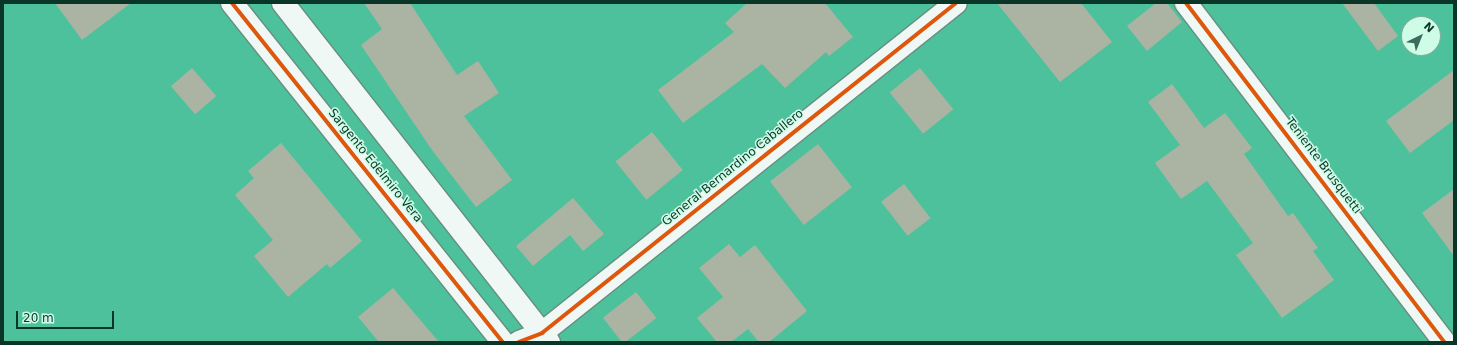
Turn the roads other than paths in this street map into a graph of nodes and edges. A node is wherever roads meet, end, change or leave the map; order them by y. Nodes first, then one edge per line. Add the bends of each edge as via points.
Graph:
1 (232, 3) edge
2 (283, 3) edge
3 (956, 3) edge
4 (1186, 3) edge
5 (545, 337) edge
6 (503, 342) edge
7 (519, 342) edge
8 (1444, 342) edge

1 - 6 street, Sargento Edelmiro Vera
2 - 5 street
3 - 5 street, General Bernardino Caballero
4 - 8 street, Teniente Brusquetti
5 - 7 street, General Bernardino Caballero

